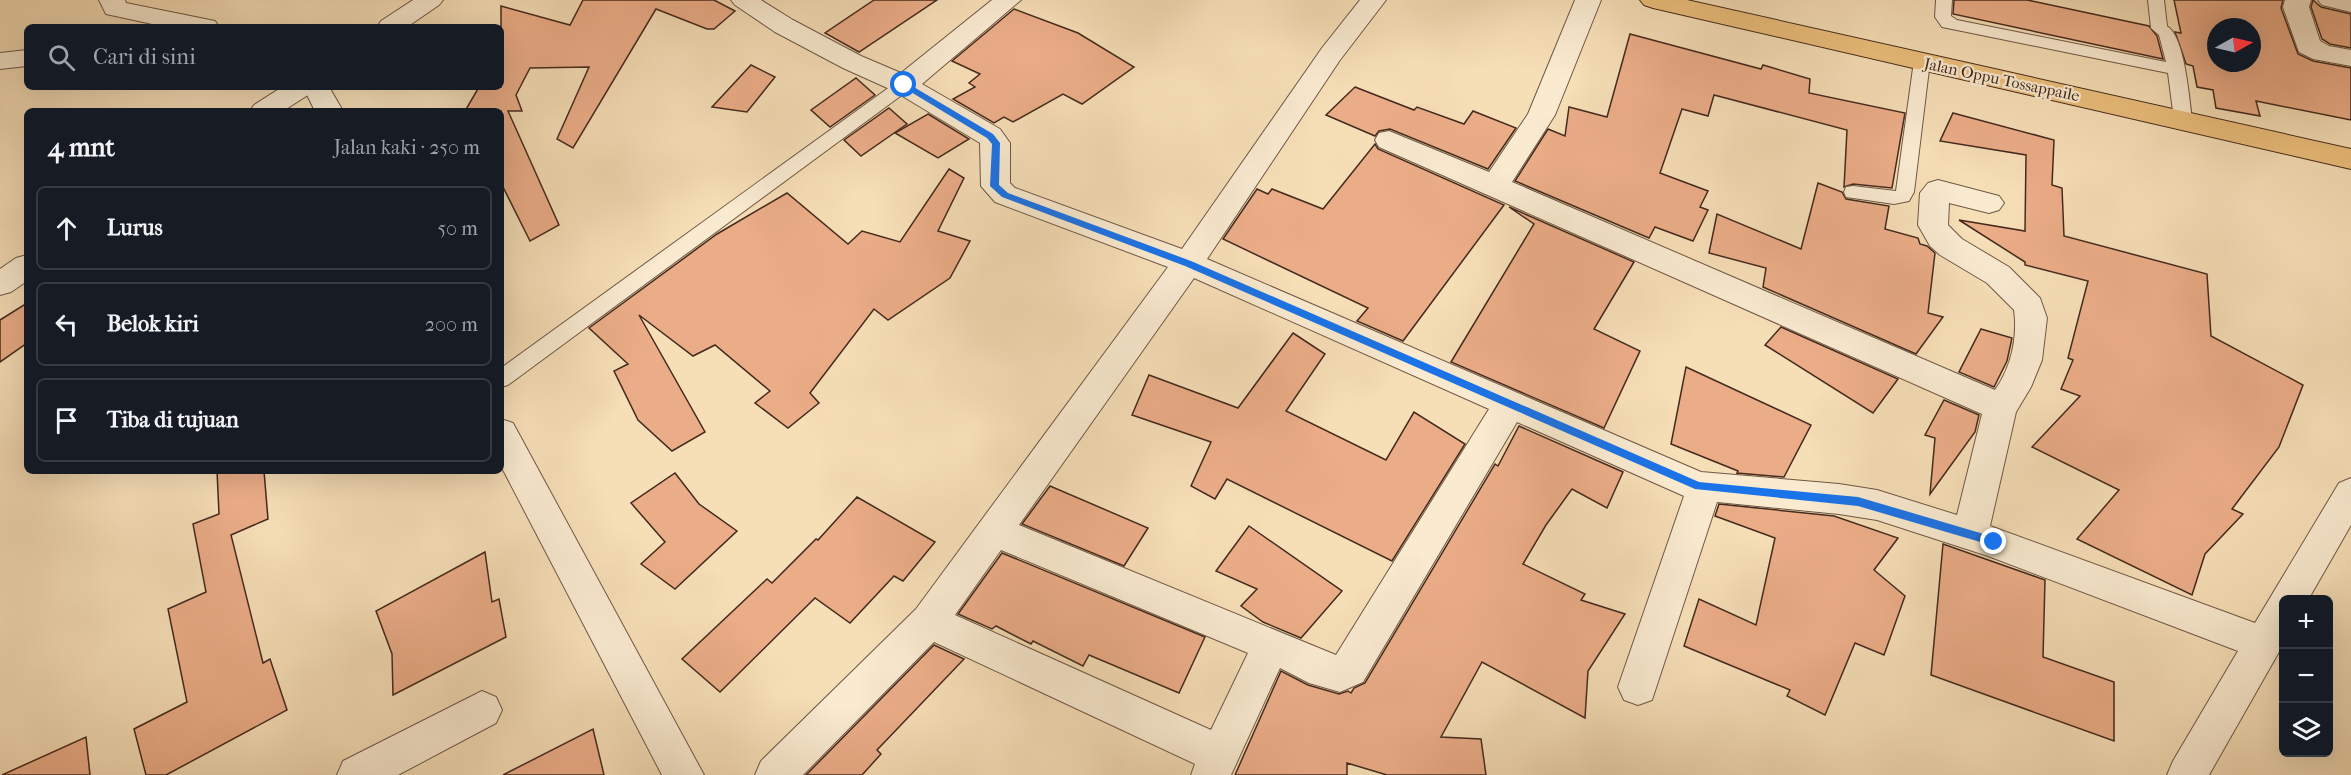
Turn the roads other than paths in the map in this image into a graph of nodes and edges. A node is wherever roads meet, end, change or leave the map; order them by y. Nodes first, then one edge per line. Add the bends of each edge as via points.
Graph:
1 (430, 0) edge
2 (744, 0) edge
3 (1008, 0) edge
4 (1373, 0) edge
5 (1588, 0) edge
6 (1653, 0) edge
7 (1944, 0) edge
8 (2156, 0) edge
9 (2298, 0) edge
10 (2331, 0) edge
11 (114, 4) edge
12 (2351, 4) edge
13 (100, 24) edge
14 (194, 24) edge
15 (394, 24) edge
16 (24, 58) edge
17 (2351, 58) edge
18 (0, 61) edge
19 (1922, 61) junction
20 (2176, 69) junction
21 (904, 85) junction
22 (296, 90) edge
23 (318, 90) edge
24 (269, 108) edge
25 (327, 108) edge
26 (2183, 118) junction
27 (1389, 140) dead end
28 (2351, 159) edge
29 (1495, 186) junction
30 (1853, 192) dead end
31 (1989, 202) dead end
32 (1188, 263) junction
33 (24, 268) edge
34 (0, 284) edge
35 (504, 377) edge
36 (1510, 404) junction
37 (2001, 407) junction
38 (504, 439) edge
39 (1704, 488) junction
40 (2348, 503) edge
41 (995, 531) junction
42 (1970, 535) junction
43 (2291, 595) edge
44 (2279, 614) edge
45 (929, 621) junction
46 (2263, 642) junction
47 (1271, 645) junction
48 (1638, 687) dead end
49 (482, 710) dead end
50 (1214, 764) edge
51 (357, 775) edge
52 (684, 775) edge
53 (775, 775) edge
54 (2187, 775) edge

1 - 15 street
2 - 21 street via 784,26
3 - 21 street
4 - 32 street
5 - 29 street via 1541,115
6 - 19 main road, Jalan Oppu Tossappaile
7 - 20 lane via 1943,17 1948,23
8 - 20 lane via 2159,28 2167,33
9 - 17 street via 2296,7 2308,46
10 - 12 street
11 - 13 street
11 - 14 street
16 - 18 street
19 - 26 main road, Jalan Oppu Tossappaile
19 - 30 lane via 1905,192 1894,198
20 - 26 lane
21 - 32 street via 990,136 996,143 995,186 1005,195
21 - 35 lane
22 - 24 street
23 - 25 street
26 - 28 main road, Jalan Oppu Tossappaile
27 - 29 street
29 - 37 street
31 - 37 street via 1938,190 1933,225 1951,247 1998,275 2029,306 2030,351
32 - 36 street
32 - 41 street
33 - 34 street
36 - 39 street
36 - 47 street via 1349,669 1340,674 1330,673
37 - 42 street
38 - 52 street
39 - 42 street via 1858,501
39 - 48 street
40 - 43 street
41 - 45 street
41 - 47 street
42 - 46 street
44 - 46 street
45 - 50 street
45 - 53 street
46 - 54 street
47 - 50 street
49 - 51 street

